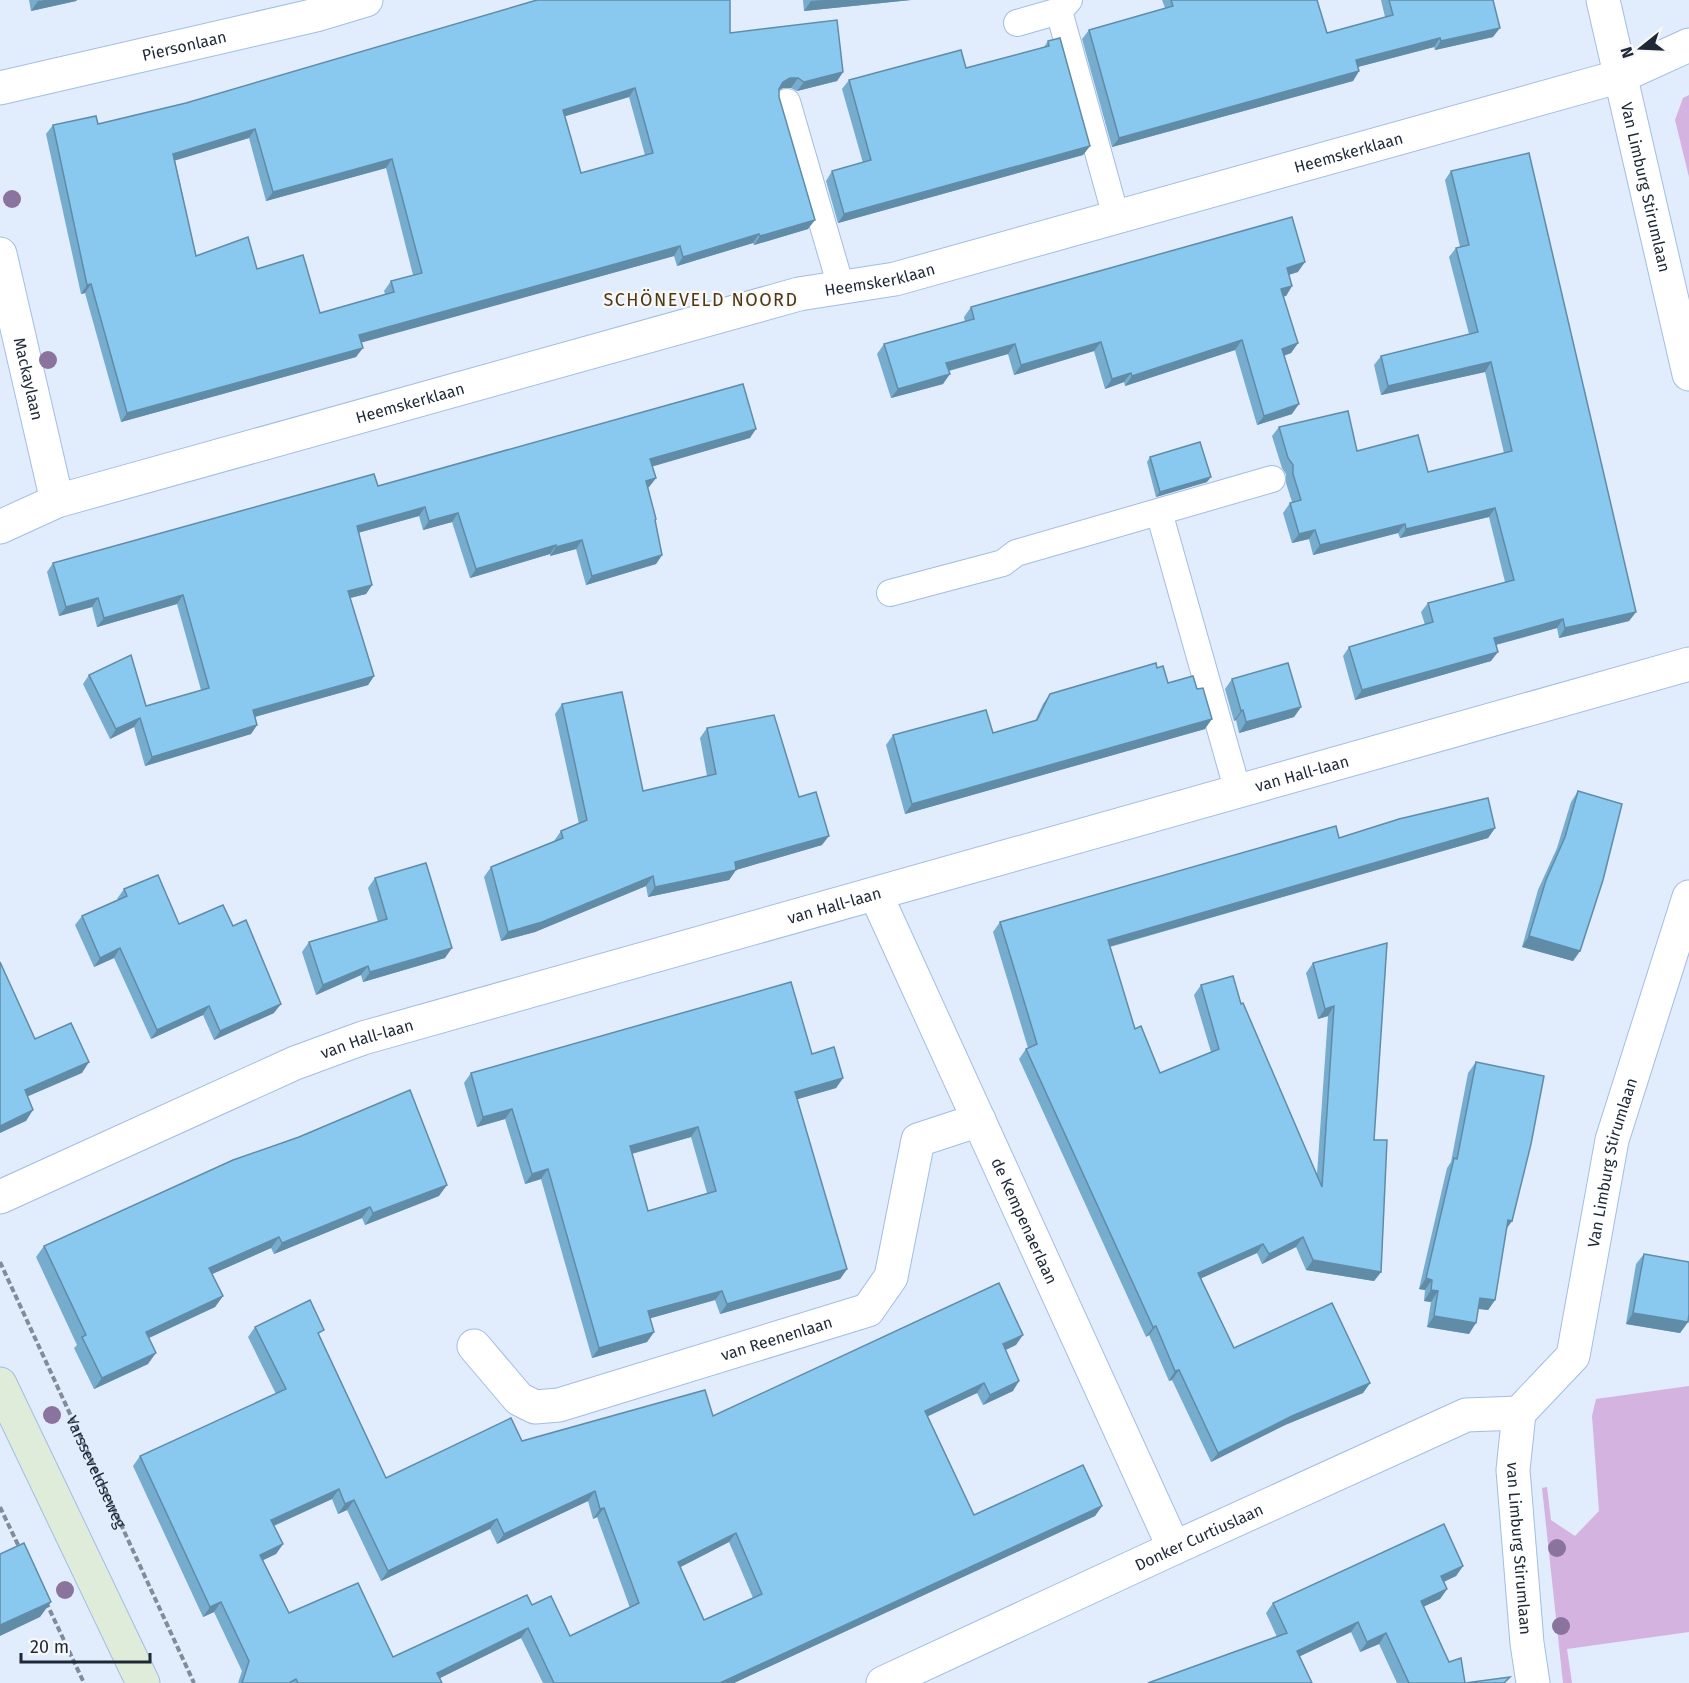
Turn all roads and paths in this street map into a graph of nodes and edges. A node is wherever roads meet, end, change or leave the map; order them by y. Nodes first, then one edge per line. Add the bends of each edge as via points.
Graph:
1 (366, 0) edge
2 (1603, 0) edge
3 (1064, 5) edge
4 (1017, 23) dead end
5 (1689, 45) edge
6 (1621, 76) junction
7 (0, 88) edge
8 (788, 102) dead end
9 (1116, 217) junction
10 (0, 254) edge
11 (841, 287) junction
12 (1689, 374) edge
13 (1272, 479) dead end
14 (57, 501) junction
15 (1159, 512) junction
16 (0, 527) edge
17 (890, 593) dead end
18 (1689, 664) edge
19 (1238, 792) junction
20 (876, 895) junction
21 (1689, 897) edge
22 (979, 1120) junction
23 (0, 1197) edge
24 (0, 1262) edge
25 (474, 1346) dead end
26 (0, 1384) edge
27 (1519, 1413) junction
28 (0, 1507) edge
29 (1174, 1548) junction
30 (25, 1558) edge
31 (45, 1600) edge
32 (84, 1683) edge
33 (143, 1683) edge
34 (194, 1683) edge
35 (884, 1683) edge
36 (1533, 1683) edge

1 - 7 street, Piersonlaan
2 - 6 street, Van Limburg Stirumlaan
3 - 4 lane
3 - 9 lane
5 - 6 street, Heemskerklaan
6 - 9 street, Heemskerklaan
6 - 12 street, Van Limburg Stirumlaan
8 - 11 lane
9 - 11 street, Heemskerklaan via 895,279
10 - 14 street, Mackaylaan
11 - 14 street, Heemskerklaan via 799,294
13 - 15 lane
14 - 16 street, Heemskerklaan
15 - 17 lane via 1016,553 1003,563
15 - 19 lane
18 - 19 street, van Hall-laan
19 - 20 street, van Hall-laan
20 - 22 street, de Kempenaerlaan
20 - 23 street, van Hall-laan via 363,1038 295,1063
21 - 27 street, Van Limburg Stirumlaan via 1612,1140 1573,1356
22 - 25 street, van Reenenlaan via 918,1140 891,1277 868,1310 559,1406 536,1407 519,1399
22 - 29 street, de Kempenaerlaan
24 - 34 path, Varsseveldseweg
26 - 33 main road
27 - 29 street, Donker Curtiuslaan via 1466,1415
27 - 36 street, van Limburg Stirumlaan via 1513,1470
28 - 30 path
29 - 35 street, Donker Curtiuslaan
31 - 32 path

